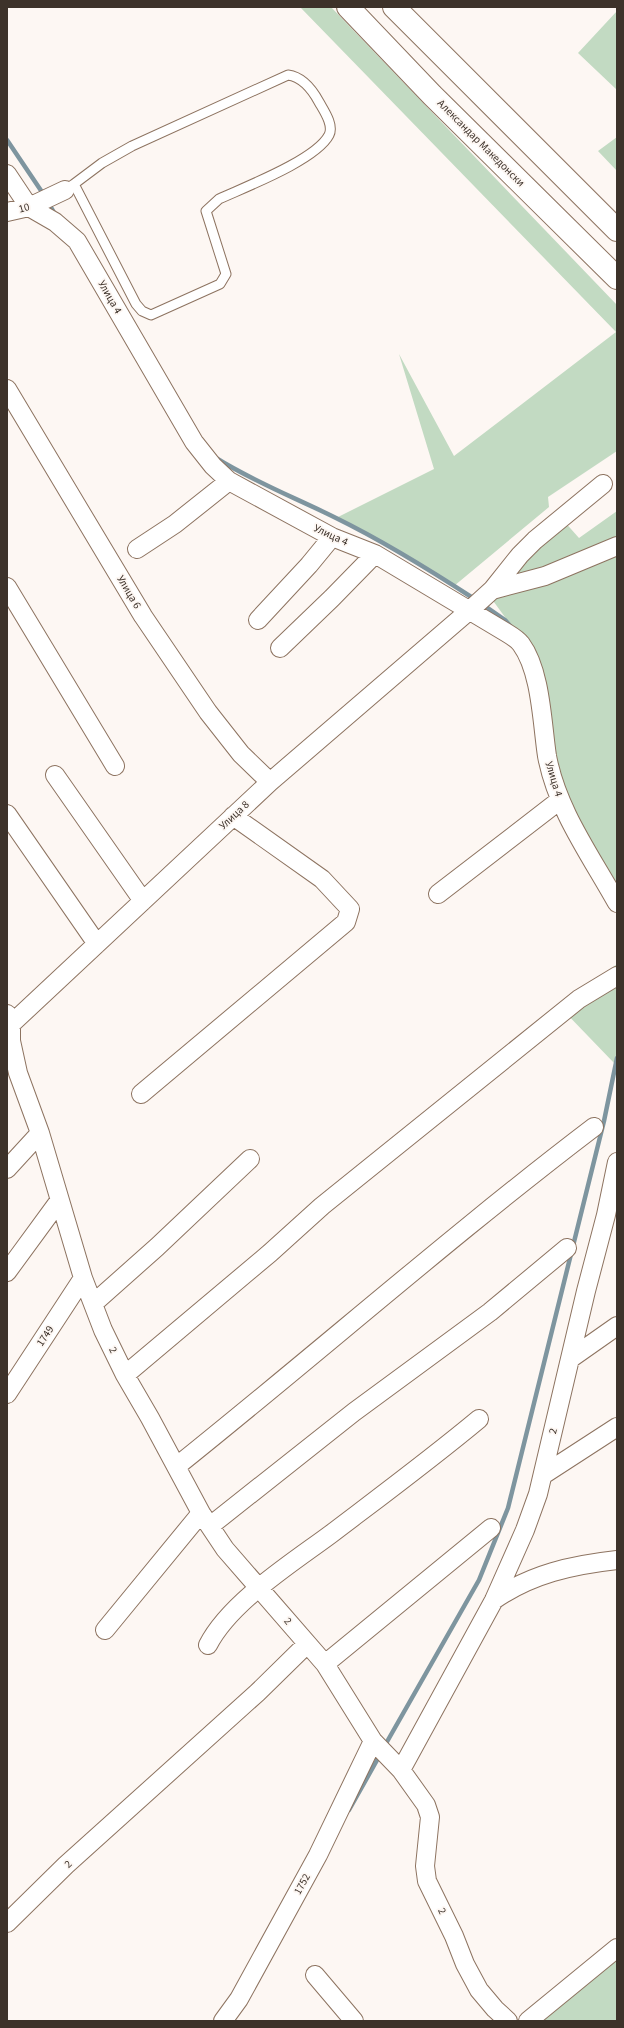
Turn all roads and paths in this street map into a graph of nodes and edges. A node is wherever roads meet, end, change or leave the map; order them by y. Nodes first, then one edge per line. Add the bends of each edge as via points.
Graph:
1 (348, 7) edge
2 (394, 7) edge
3 (7, 174) edge
4 (69, 187) junction
5 (35, 204) junction
6 (7, 212) edge
7 (617, 230) edge
8 (617, 278) edge
9 (10, 400) edge
10 (228, 481) junction
11 (603, 484) dead end
12 (332, 537) junction
13 (617, 546) edge
14 (137, 549) dead end
15 (375, 554) junction
16 (7, 587) edge
17 (492, 590) junction
18 (470, 610) junction
19 (258, 620) dead end
20 (280, 648) dead end
21 (115, 766) dead end
22 (55, 775) dead end
23 (270, 782) junction
24 (560, 800) junction
25 (7, 814) edge
26 (233, 816) junction
27 (438, 894) dead end
28 (142, 901) junction
29 (617, 903) edge
30 (97, 944) junction
31 (617, 976) edge
32 (8, 1022) edge
33 (141, 1094) dead end
34 (594, 1127) dead end
35 (40, 1133) junction
36 (250, 1159) dead end
37 (617, 1162) edge
38 (7, 1169) edge
39 (59, 1201) junction
40 (612, 1212) edge
41 (567, 1248) dead end
42 (7, 1272) edge
43 (83, 1278) junction
44 (94, 1303) junction
45 (617, 1326) edge
46 (570, 1359) junction
47 (125, 1375) junction
48 (7, 1394) edge
49 (479, 1419) dead end
50 (617, 1426) edge
51 (177, 1466) junction
52 (543, 1475) junction
53 (205, 1520) junction
54 (491, 1528) dead end
55 (617, 1560) edge
56 (260, 1588) junction
57 (494, 1600) junction
58 (105, 1630) dead end
59 (307, 1644) junction
60 (208, 1645) dead end
61 (325, 1664) junction
62 (373, 1741) junction
63 (401, 1770) junction
64 (7, 1923) edge
65 (617, 1948) edge
66 (316, 1975) dead end
67 (223, 2021) edge
68 (354, 2021) edge
69 (508, 2021) edge
70 (528, 2021) edge

1 - 8 street, Александар Македонски via 432,95
2 - 7 street
3 - 5 street, Улица 4
4 - 4 lane via 136,304 142,311 151,315 224,280 226,274 206,211 219,199 302,160 324,142 329,135 330,123 311,88 302,79 288,75 132,146 102,163
4 - 5 street, 10
5 - 6 street, 10
5 - 10 street, Улица 4 via 77,241 194,442
9 - 23 street, Улица 6 via 143,616 208,712 241,754
10 - 12 street, Улица 4
10 - 14 street via 175,524
11 - 17 street, Улица 8 via 535,540
12 - 15 street, Улица 4
12 - 19 street
13 - 17 street via 545,576
15 - 18 street, Улица 4
15 - 20 street
16 - 21 street
17 - 18 street, Улица 8
18 - 23 street, Улица 8
18 - 24 street, Улица 4 via 521,643 530,661 548,757
22 - 28 street
23 - 26 street, Улица 8
24 - 27 street
24 - 29 street, Улица 4
25 - 30 street
26 - 28 street, Улица 8
26 - 33 street via 322,879 350,909 348,916 346,922
28 - 30 street, Улица 8
30 - 32 street, Улица 8
31 - 47 street via 579,999 338,1193
32 - 35 street, 2 via 18,1073
34 - 51 street via 522,1182
35 - 38 street
35 - 39 street, 2
36 - 44 street
37 - 40 street, 2
39 - 42 street
39 - 43 street, 2
40 - 46 street, 2
41 - 53 street via 490,1312
43 - 44 street, 2
43 - 48 street, 1749
44 - 47 street, 2 via 103,1330
45 - 46 street
46 - 52 street, 2
47 - 51 street, 2
49 - 56 street
50 - 52 street
51 - 53 street, 2
52 - 57 street, 2 via 525,1530
53 - 56 street, 2 via 225,1549
53 - 58 street
54 - 61 street
55 - 57 street via 577,1566 532,1578
56 - 59 street, 2
56 - 60 street via 224,1622
57 - 63 street, 2
59 - 61 street, 2
59 - 64 street, 2 via 257,1693 66,1865
61 - 62 street, 2
62 - 63 street, 2
62 - 67 street, 1752 via 318,1855 239,1999
63 - 69 street, 2 via 426,1804 430,1818 427,1881 479,1990
65 - 70 street
66 - 68 street

